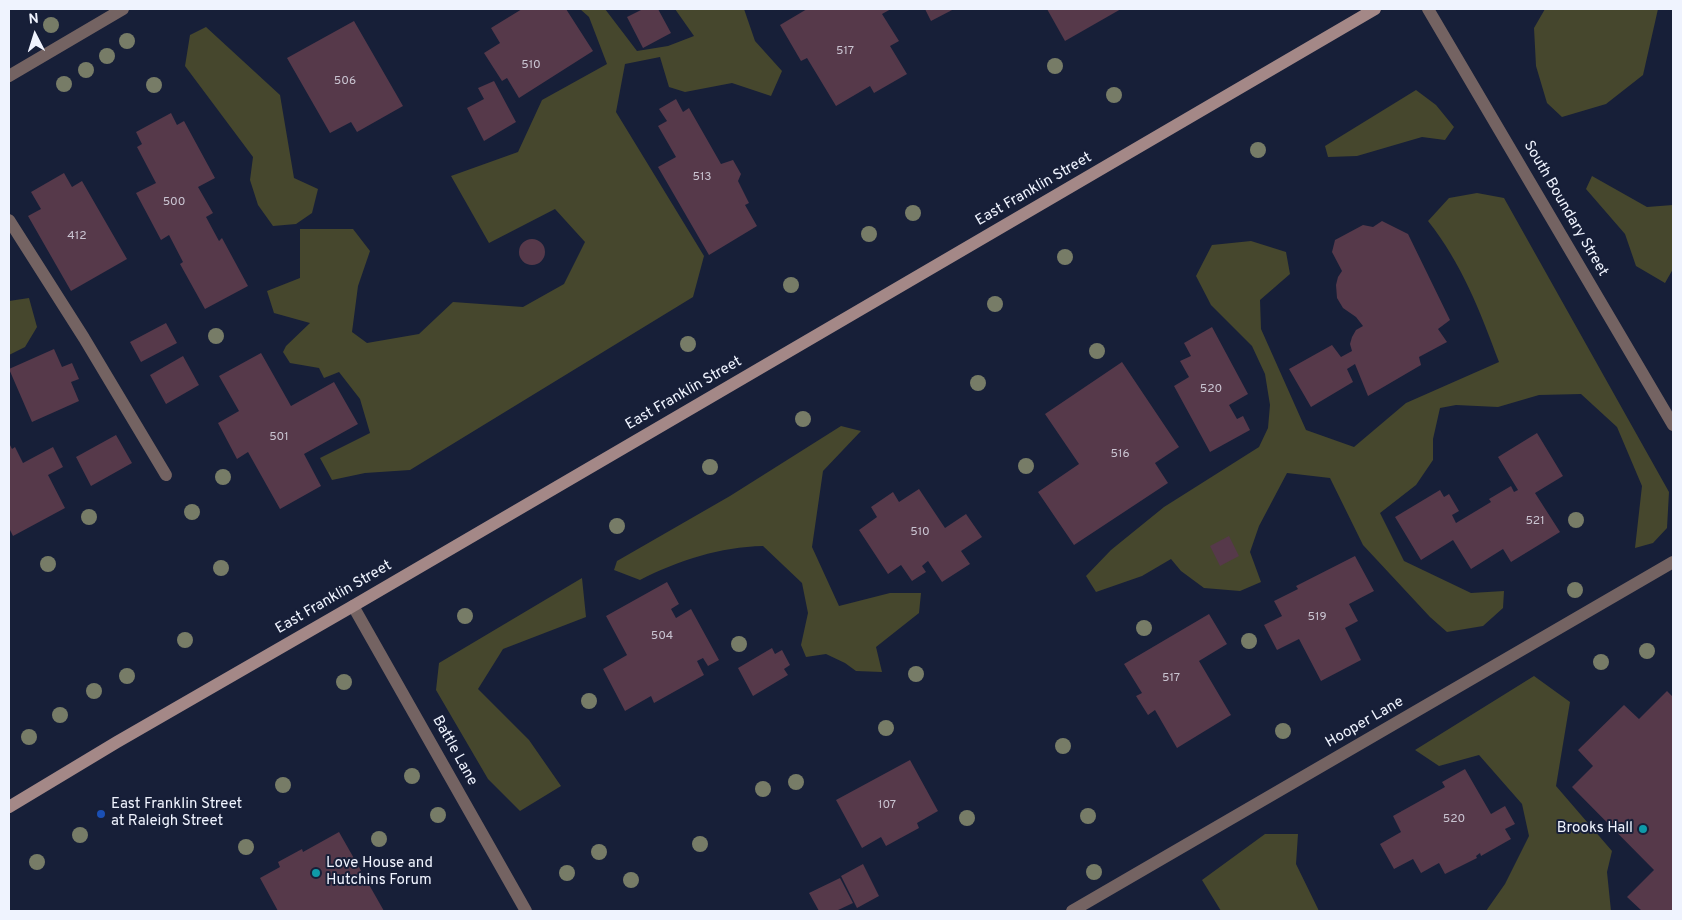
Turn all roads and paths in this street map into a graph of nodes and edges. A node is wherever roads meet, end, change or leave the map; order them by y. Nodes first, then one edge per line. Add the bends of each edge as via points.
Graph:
1 (123, 9) edge
2 (1375, 9) edge
3 (1428, 9) edge
4 (9, 76) edge
5 (9, 220) edge
6 (1673, 425) edge
7 (166, 475) dead end
8 (1673, 562) edge
9 (353, 606) junction
10 (9, 807) edge
11 (526, 911) edge
12 (1072, 911) edge

1 - 4 street
2 - 9 main road, East Franklin Street
3 - 6 street, South Boundary Street
5 - 7 street
8 - 12 street, Hooper Lane
9 - 10 main road, East Franklin Street
9 - 11 street, Battle Lane

